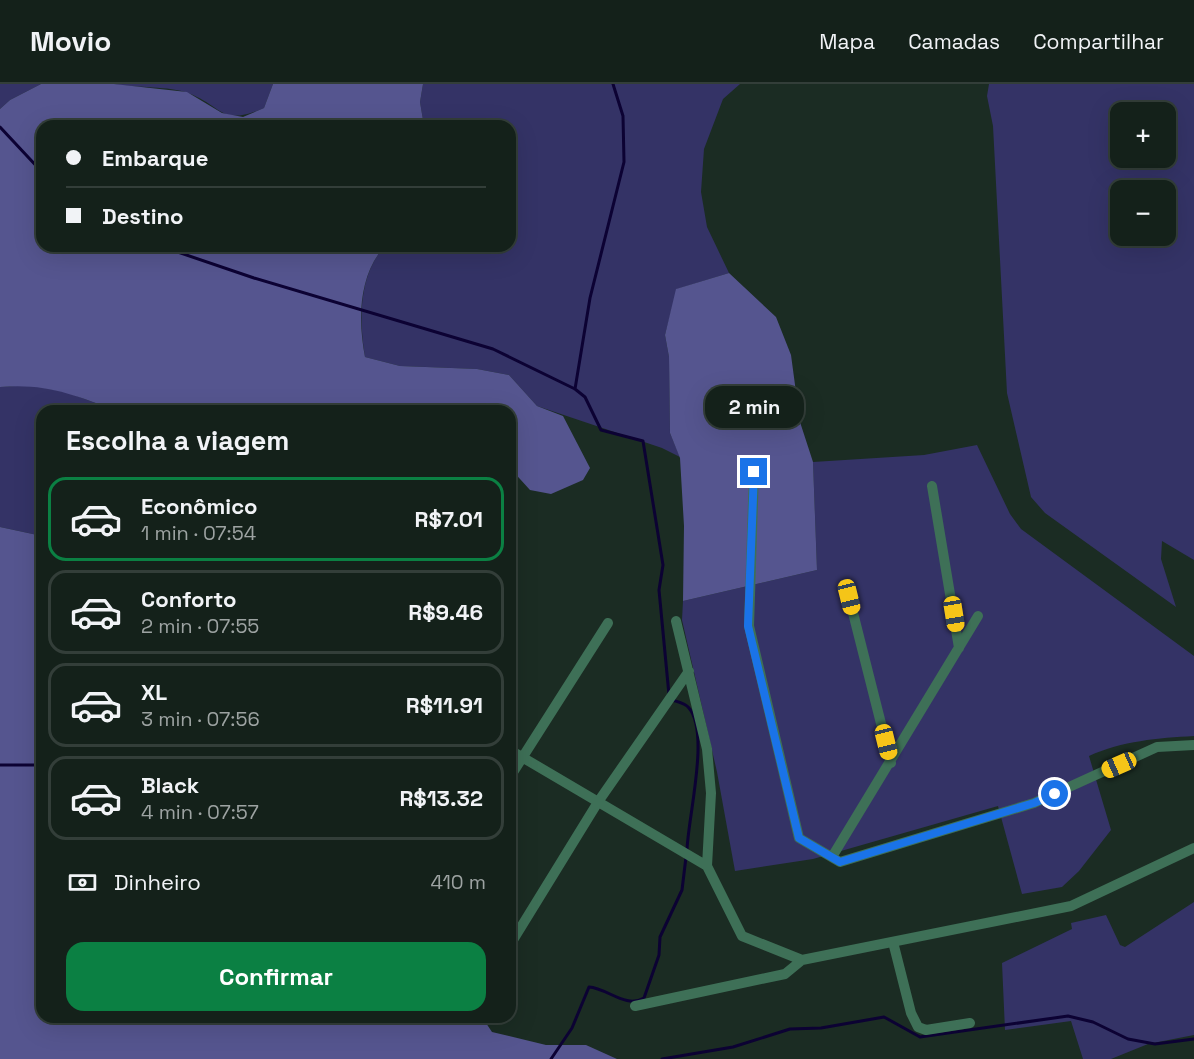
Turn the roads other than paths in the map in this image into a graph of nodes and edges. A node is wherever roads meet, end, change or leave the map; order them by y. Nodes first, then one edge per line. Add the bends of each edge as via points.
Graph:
1 (754, 472) dead end
2 (932, 486) dead end
3 (849, 597) dead end
4 (978, 616) dead end
5 (676, 621) dead end
6 (608, 623) dead end
7 (959, 648) junction
8 (688, 670) junction
9 (1194, 745) edge
10 (516, 754) edge
11 (522, 758) junction
12 (891, 763) junction
13 (516, 768) edge
14 (598, 802) junction
15 (1194, 848) edge
16 (832, 857) junction
17 (707, 866) junction
18 (516, 935) edge
19 (893, 942) junction
20 (802, 960) junction
21 (635, 1006) dead end
22 (970, 1023) dead end

1 - 16 street via 748,626 799,838
2 - 7 street
3 - 12 street
4 - 7 street
5 - 8 street
6 - 11 street
7 - 12 street
8 - 14 street
8 - 17 street via 707,749 711,793
9 - 16 street via 1157,747 1034,803 840,862
10 - 11 street
11 - 13 street
11 - 14 street
12 - 16 street
14 - 17 street
14 - 18 street
15 - 19 street via 1071,906
17 - 20 street via 742,936
19 - 20 street
19 - 22 street via 918,1027 926,1030
20 - 21 street via 785,974

